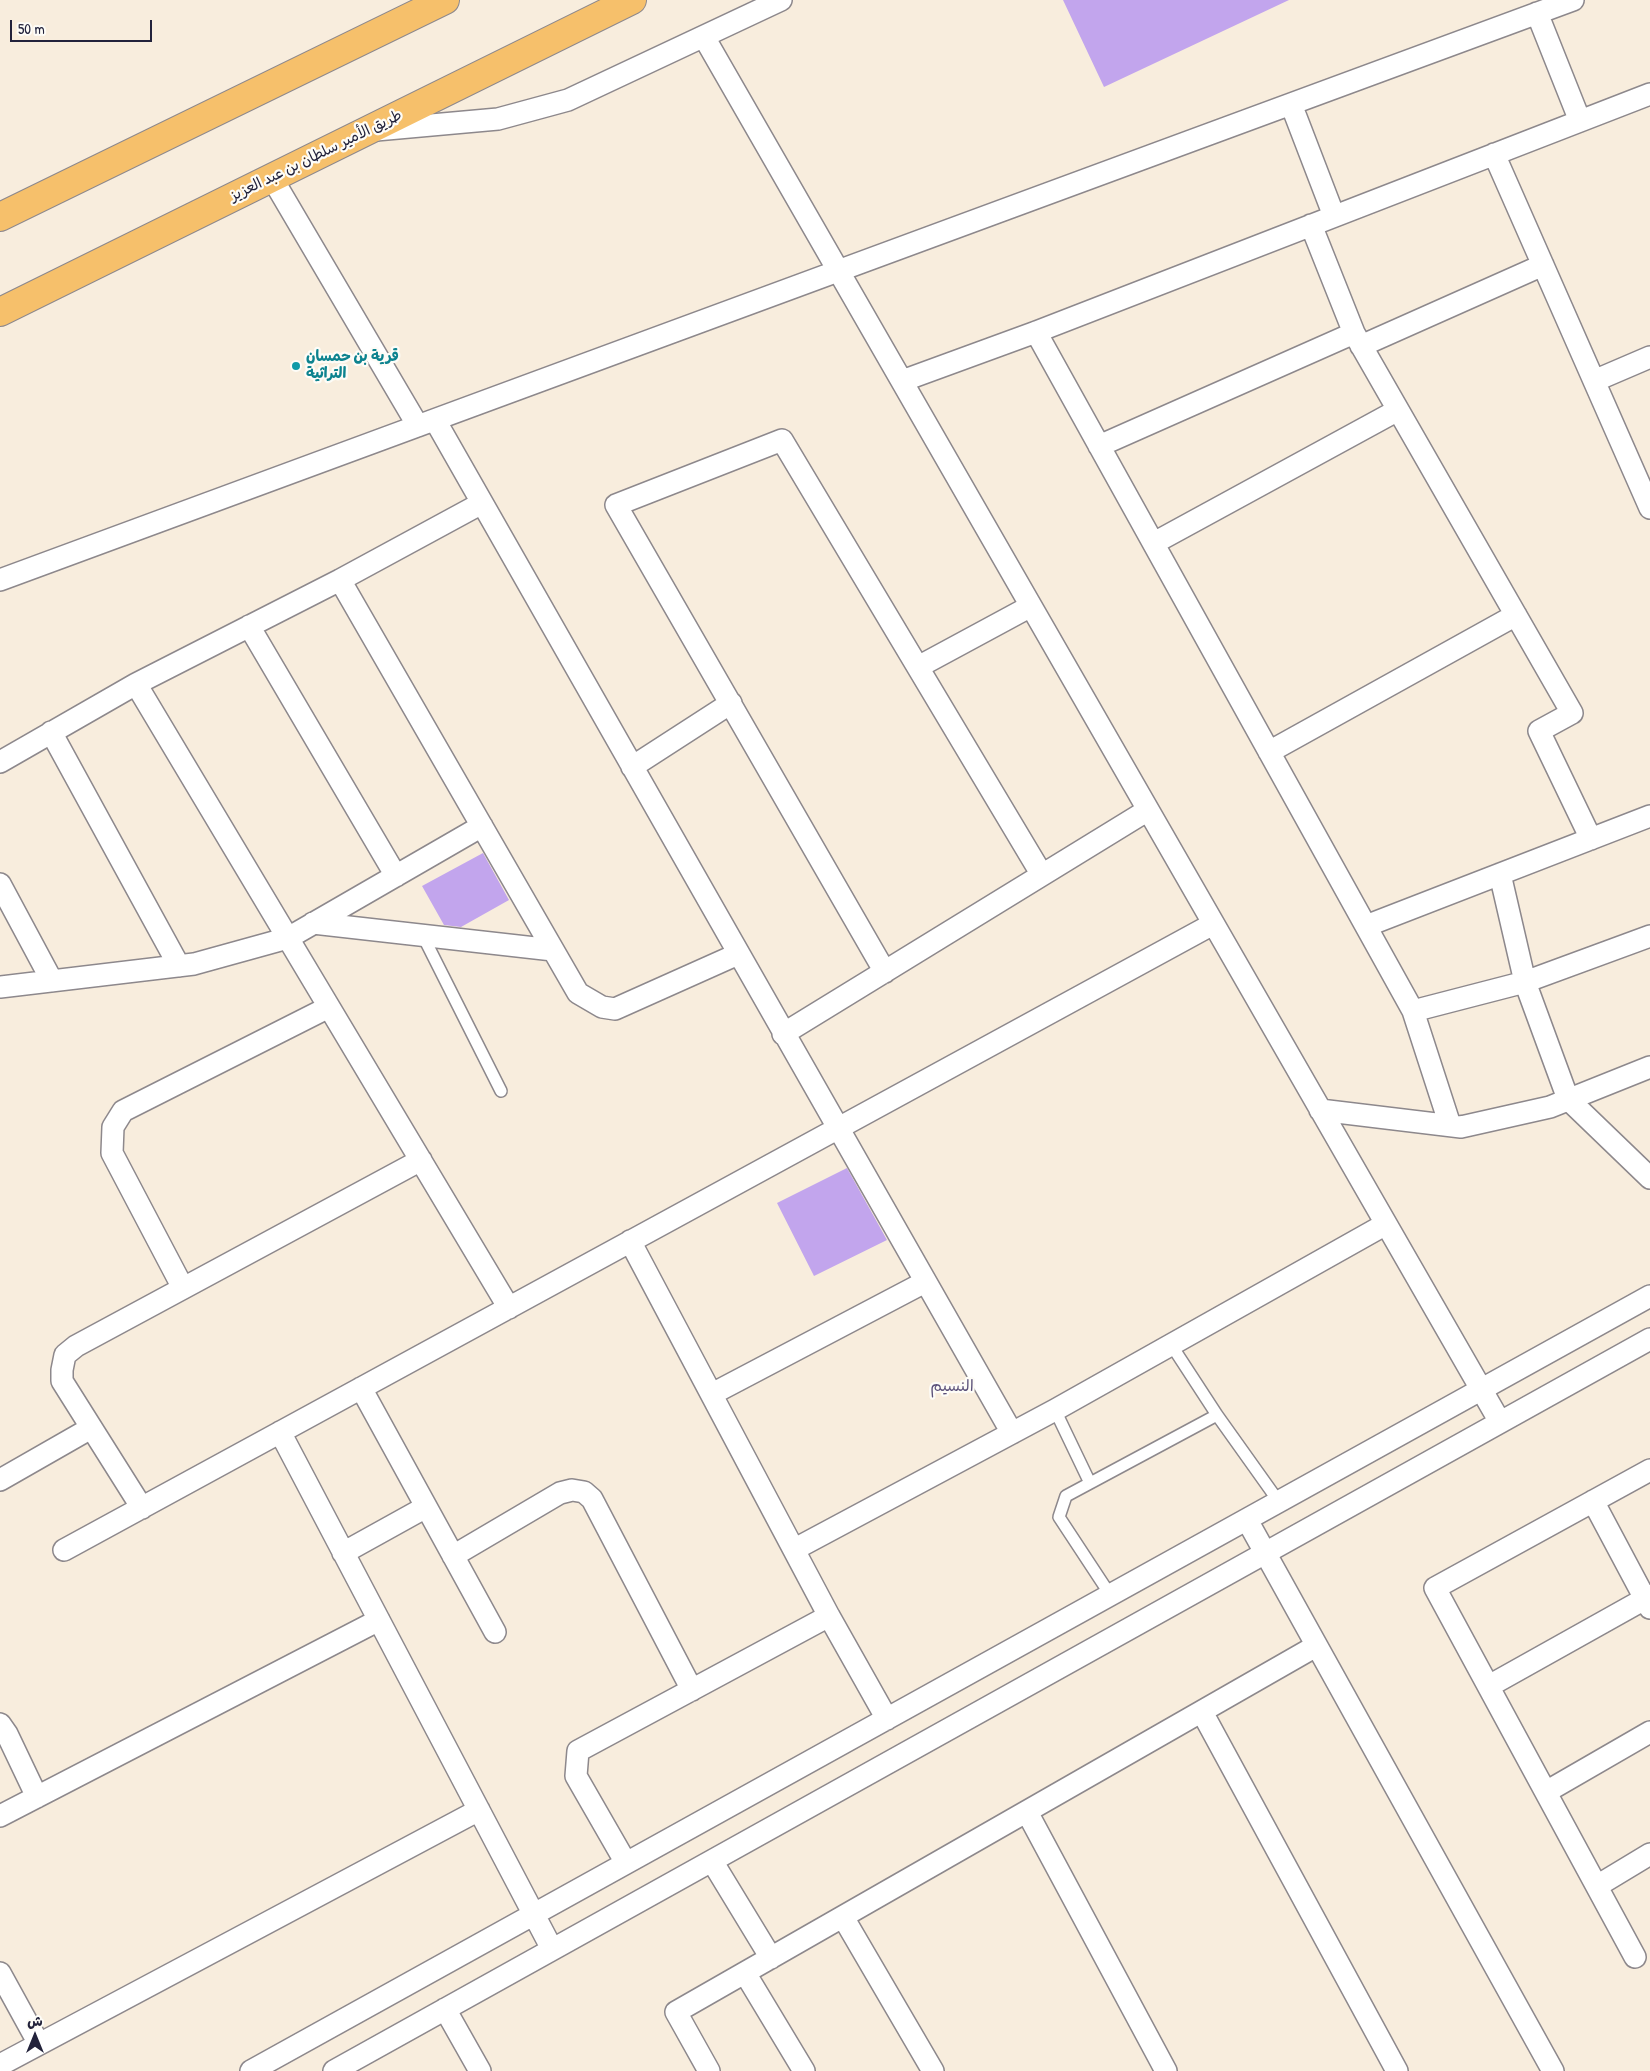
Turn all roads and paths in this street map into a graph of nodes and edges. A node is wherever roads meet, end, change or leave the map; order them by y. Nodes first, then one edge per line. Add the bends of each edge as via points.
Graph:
1 (445, 0) edge
2 (632, 0) edge
3 (781, 0) edge
4 (1573, 0) edge
5 (1537, 13) junction
6 (704, 37) junction
7 (1650, 94) edge
8 (1291, 104) junction
9 (1580, 121) junction
10 (366, 131) junction
11 (1494, 154) junction
12 (272, 178) junction
13 (1334, 216) junction
14 (0, 217) edge
15 (1311, 225) junction
16 (1543, 265) junction
17 (839, 271) junction
18 (0, 312) edge
19 (1036, 332) junction
20 (1357, 339) junction
21 (1650, 357) edge
22 (902, 381) junction
23 (1594, 381) junction
24 (1398, 410) junction
25 (426, 423) junction
26 (1100, 446) junction
27 (482, 503) junction
28 (1650, 508) edge
29 (1154, 543) junction
30 (4, 573) edge
31 (340, 580) junction
32 (1031, 606) junction
33 (1516, 615) junction
34 (249, 626) junction
35 (918, 667) junction
36 (136, 684) junction
37 (731, 704) junction
38 (51, 732) junction
39 (1269, 752) junction
40 (0, 762) edge
41 (632, 767) junction
42 (1148, 810) junction
43 (1650, 816) edge
44 (482, 826) junction
45 (1591, 839) junction
46 (1500, 874) junction
47 (1042, 875) junction
48 (396, 876) junction
49 (0, 884) edge
50 (313, 924) junction
51 (1213, 924) junction
52 (1366, 926) junction
53 (423, 936) junction
54 (1650, 936) edge
55 (288, 938) junction
56 (553, 950) junction
57 (738, 954) junction
58 (179, 966) junction
59 (885, 972) junction
60 (52, 981) junction
61 (1525, 982) junction
62 (0, 987) edge
63 (329, 1007) junction
64 (1413, 1011) junction
65 (783, 1034) junction
66 (1650, 1067) edge
67 (501, 1091) dead end
68 (1568, 1099) junction
69 (1320, 1110) junction
70 (1450, 1126) junction
71 (837, 1129) junction
72 (420, 1160) junction
73 (1650, 1178) edge
74 (1386, 1224) junction
75 (630, 1241) junction
76 (925, 1282) junction
77 (183, 1288) junction
78 (1650, 1296) edge
79 (509, 1308) junction
80 (1650, 1339) edge
81 (1172, 1346) junction
82 (361, 1388) junction
83 (1482, 1390) junction
84 (712, 1394) junction
85 (1055, 1410) junction
86 (1216, 1415) junction
87 (1500, 1422) junction
88 (91, 1428) junction
89 (280, 1432) junction
90 (1012, 1433) junction
91 (1650, 1470) edge
92 (0, 1480) edge
93 (1090, 1483) junction
94 (1593, 1501) junction
95 (1279, 1502) junction
96 (426, 1507) junction
97 (142, 1508) junction
98 (1246, 1520) junction
99 (795, 1549) junction
100 (64, 1550) dead end
101 (343, 1553) junction
102 (1265, 1553) junction
103 (453, 1556) junction
104 (1111, 1596) junction
105 (1648, 1601) edge
106 (829, 1616) junction
107 (379, 1620) junction
108 (495, 1632) dead end
109 (1316, 1646) junction
110 (1489, 1686) junction
111 (692, 1690) junction
112 (1202, 1712) junction
113 (887, 1719) junction
114 (0, 1724) edge
115 (1650, 1732) edge
116 (1546, 1792) junction
117 (37, 1797) junction
118 (479, 1810) junction
119 (1027, 1812) junction
120 (0, 1816) edge
121 (1650, 1854) edge
122 (712, 1861) junction
123 (626, 1863) junction
124 (1597, 1886) junction
125 (534, 1914) junction
126 (843, 1917) junction
127 (552, 1949) junction
128 (1635, 1957) dead end
129 (771, 1958) junction
130 (0, 1973) edge
131 (745, 1973) junction
132 (445, 2009) junction
133 (39, 2044) junction
134 (0, 2065) edge
135 (252, 2071) edge
136 (334, 2071) edge
137 (480, 2071) edge
138 (709, 2071) edge
139 (804, 2071) edge
140 (933, 2071) edge
141 (1166, 2071) edge
142 (1397, 2071) edge
143 (1553, 2071) edge

1 - 14 highway
2 - 10 highway, طريق الأمير سلطان بن عبد العزيز
3 - 6 street
4 - 5 street
5 - 8 street
5 - 9 street
6 - 10 street via 568,100 498,119
6 - 17 street
7 - 9 street
8 - 13 street
8 - 17 street
9 - 11 street
10 - 12 highway, طريق الأمير سلطان بن عبد العزيز
11 - 13 street
11 - 16 street
12 - 18 highway, طريق الأمير سلطان بن عبد العزيز
12 - 25 street
13 - 15 street
15 - 19 street
15 - 20 street
16 - 20 street
16 - 23 street
17 - 22 street
17 - 25 street
19 - 22 street
19 - 26 street
20 - 24 street
20 - 26 street
21 - 23 street
22 - 32 street
23 - 28 street
24 - 29 street
24 - 33 street
25 - 27 street
25 - 30 street
26 - 29 street
27 - 31 street
27 - 41 street
29 - 39 street
31 - 34 street
31 - 44 street
32 - 35 street
32 - 42 street
33 - 39 street
33 - 45 street via 1572,713 1540,731
34 - 36 street
34 - 48 street
35 - 37 street via 782,440 616,505
35 - 47 street
36 - 38 street
36 - 55 street
37 - 41 street
37 - 59 street
38 - 40 street
38 - 58 street
39 - 52 street
41 - 57 street
42 - 47 street
42 - 51 street
43 - 45 street
44 - 48 street
44 - 56 street
45 - 46 street
46 - 52 street
46 - 61 street
47 - 59 street
48 - 50 street
49 - 60 street
50 - 53 street
50 - 55 street
51 - 69 street
51 - 71 street
52 - 64 street
53 - 56 street
53 - 67 lane
54 - 61 street
55 - 58 street
55 - 63 street
56 - 57 street via 578,993 602,1007 615,1009
57 - 65 street
58 - 60 street
59 - 65 street
60 - 62 street
61 - 64 street
61 - 68 street
63 - 72 street
63 - 77 street via 123,1111 113,1127 112,1152
64 - 70 street
65 - 71 street
66 - 68 street
68 - 70 street via 1550,1107 1461,1127
68 - 73 street
69 - 70 street
69 - 74 street
71 - 75 street
71 - 76 street
72 - 77 street
72 - 79 street
74 - 81 street
74 - 83 street
75 - 79 street
75 - 84 street
76 - 84 street
76 - 90 street
77 - 88 street via 76,1346 65,1356 62,1381
78 - 83 street
79 - 82 street
80 - 87 street
81 - 85 street
81 - 86 lane
82 - 89 street
82 - 96 street
83 - 87 street
83 - 95 street
84 - 99 street
85 - 90 street
85 - 93 lane
86 - 93 lane
86 - 95 lane
87 - 102 street
88 - 92 street
88 - 97 street
89 - 97 street
89 - 101 street
90 - 99 street
91 - 94 street
93 - 104 lane via 1066,1496 1059,1517
94 - 105 street
94 - 110 street via 1435,1588
95 - 98 street
96 - 101 street
96 - 103 street
97 - 100 street
98 - 102 street
98 - 104 street
99 - 106 street
101 - 107 street
102 - 109 street
102 - 122 street
103 - 108 street
103 - 111 street via 560,1493 584,1492 592,1499
104 - 113 street
105 - 110 street
106 - 111 street
106 - 113 street
107 - 117 street
107 - 118 street
109 - 112 street
109 - 143 street
110 - 116 street
111 - 123 street via 578,1751 576,1776
112 - 119 street
112 - 142 street
113 - 123 street
114 - 117 street
115 - 116 street
116 - 124 street
117 - 120 street
118 - 125 street
118 - 133 street
119 - 126 street
119 - 141 street
121 - 124 street
122 - 127 street
122 - 129 street
123 - 125 street
124 - 128 street
125 - 127 street
125 - 135 street
126 - 129 street
126 - 140 street
127 - 132 street
129 - 131 street
130 - 133 street
131 - 138 street via 676,2012
131 - 139 street
132 - 136 street
132 - 137 street
133 - 134 street

